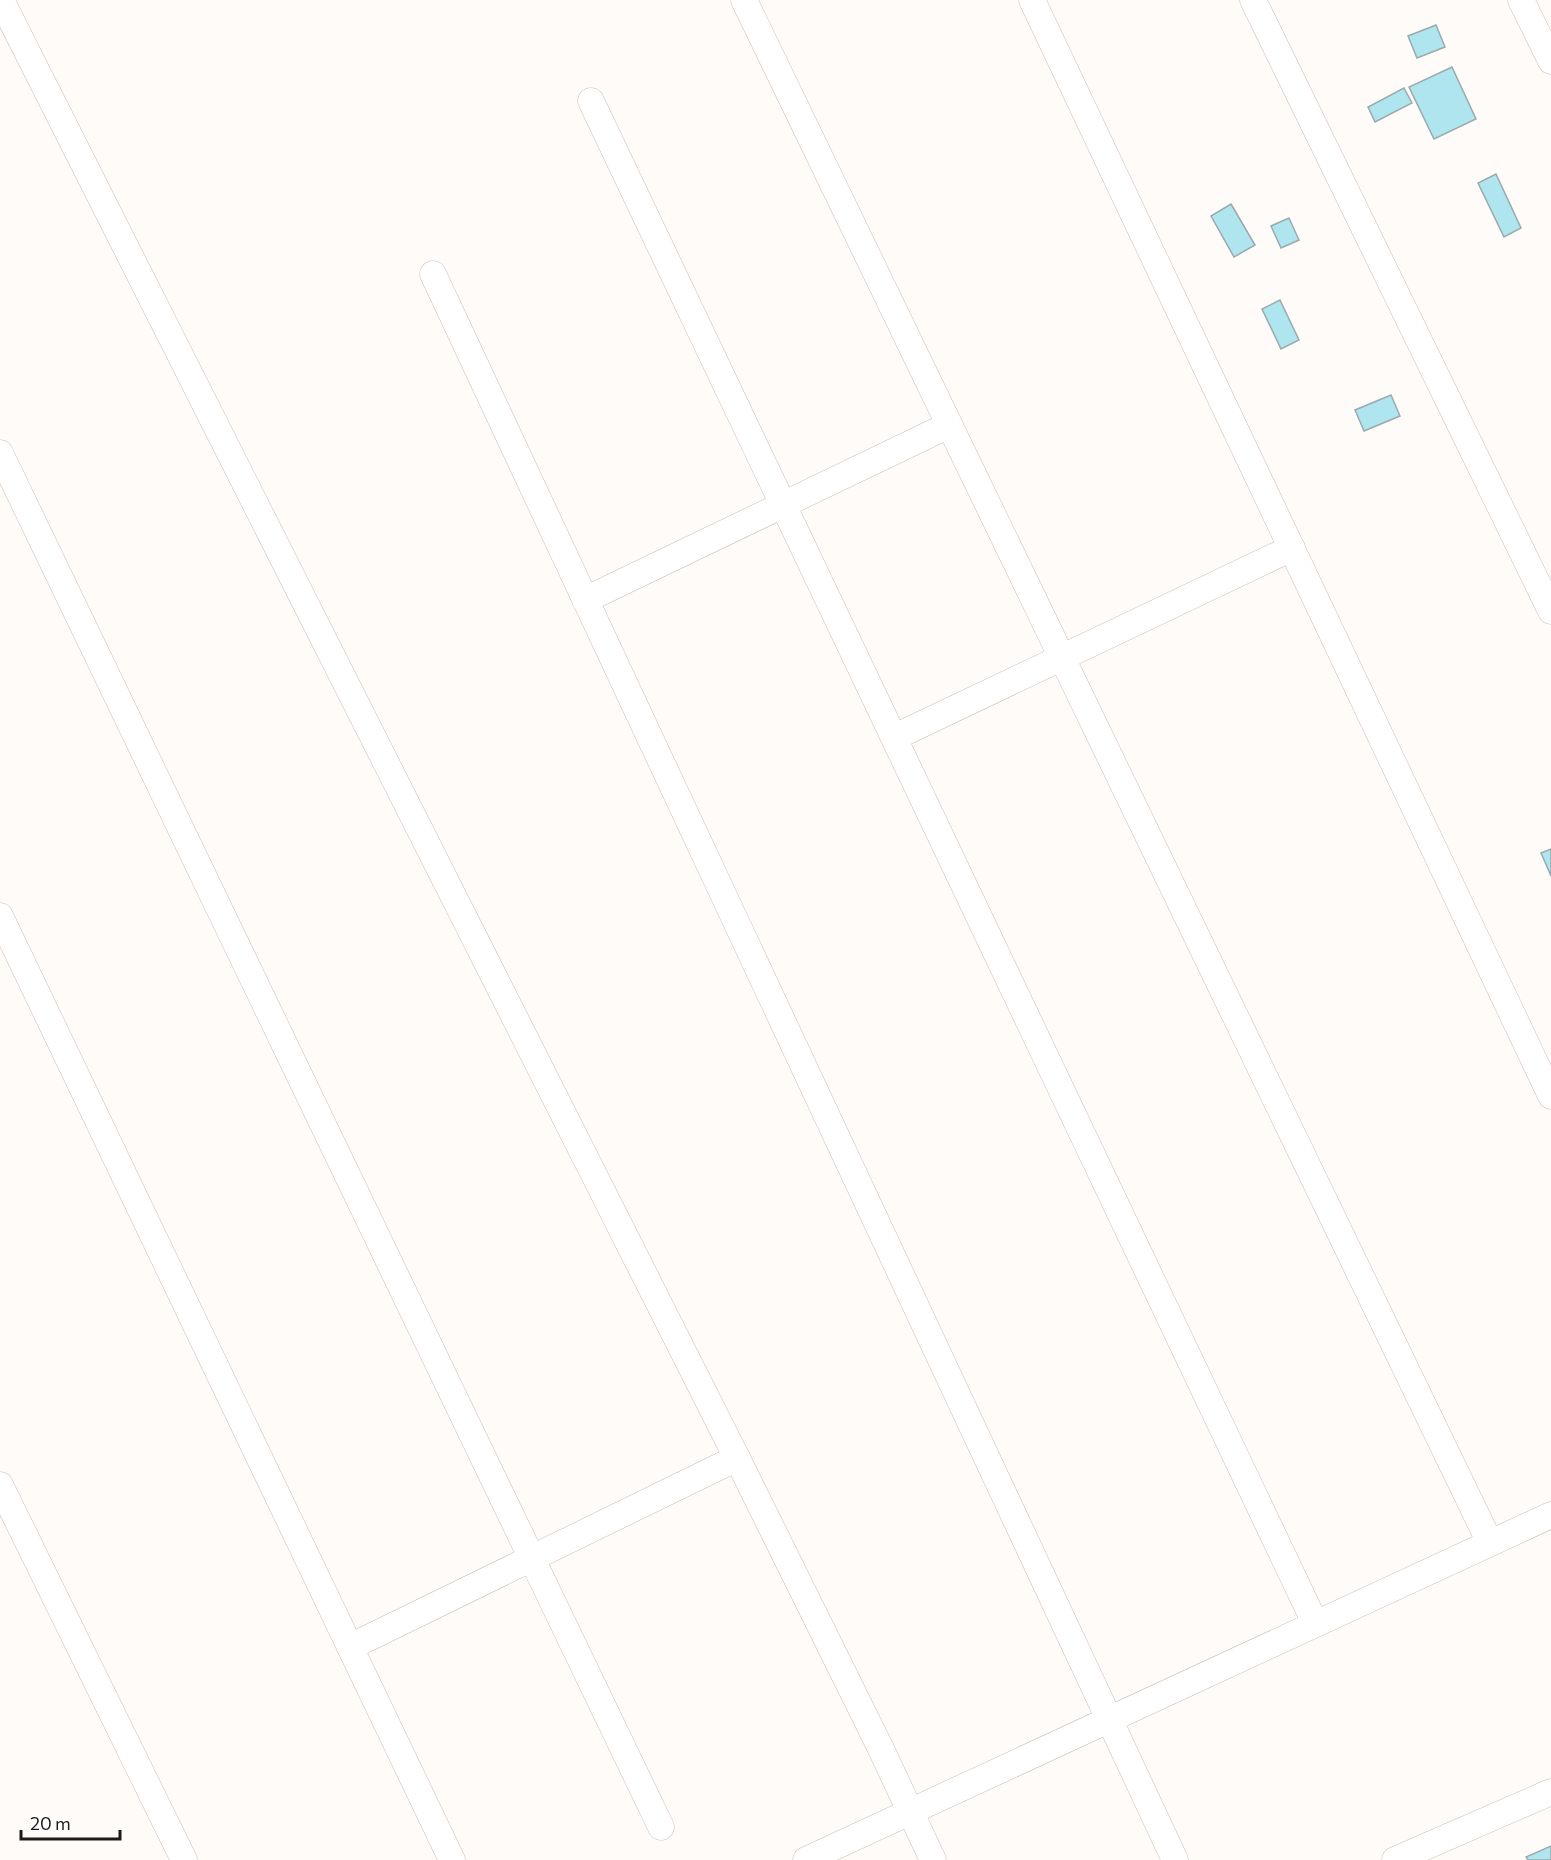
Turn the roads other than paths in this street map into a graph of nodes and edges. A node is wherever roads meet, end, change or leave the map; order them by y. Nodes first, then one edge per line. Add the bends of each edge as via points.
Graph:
1 (1, 0) edge
2 (744, 0) edge
3 (1032, 0) edge
4 (1253, 0) edge
5 (1521, 0) edge
6 (1551, 61) edge
7 (591, 101) dead end
8 (433, 274) dead end
9 (949, 425) junction
10 (0, 453) edge
11 (784, 505) junction
12 (1292, 548) junction
13 (585, 600) junction
14 (1551, 611) edge
15 (1062, 657) junction
16 (895, 737) junction
17 (0, 916) edge
18 (1551, 1096) edge
19 (737, 1458) junction
20 (0, 1485) edge
21 (1551, 1515) edge
22 (1490, 1543) junction
23 (532, 1559) junction
24 (1315, 1623) junction
25 (350, 1647) junction
26 (1108, 1720) junction
27 (1551, 1792) edge
28 (910, 1811) junction
29 (661, 1827) dead end
30 (184, 1860) edge
31 (452, 1860) edge
32 (806, 1860) edge
33 (933, 1860) edge
34 (1175, 1860) edge
35 (1395, 1860) edge

1 - 19 street
2 - 9 street
3 - 12 street
4 - 14 street
5 - 6 street
7 - 11 street
8 - 13 street
9 - 11 street
9 - 15 street
10 - 23 street
11 - 13 street
11 - 16 street
12 - 15 street
12 - 18 street
13 - 26 street
15 - 16 street
15 - 22 street
16 - 24 street
17 - 25 street
19 - 23 street
19 - 28 street
20 - 30 street
21 - 22 street
22 - 24 street
23 - 25 street
23 - 29 street
24 - 26 street
25 - 31 street
26 - 28 street
26 - 34 street
27 - 35 street
28 - 32 street
28 - 33 street

